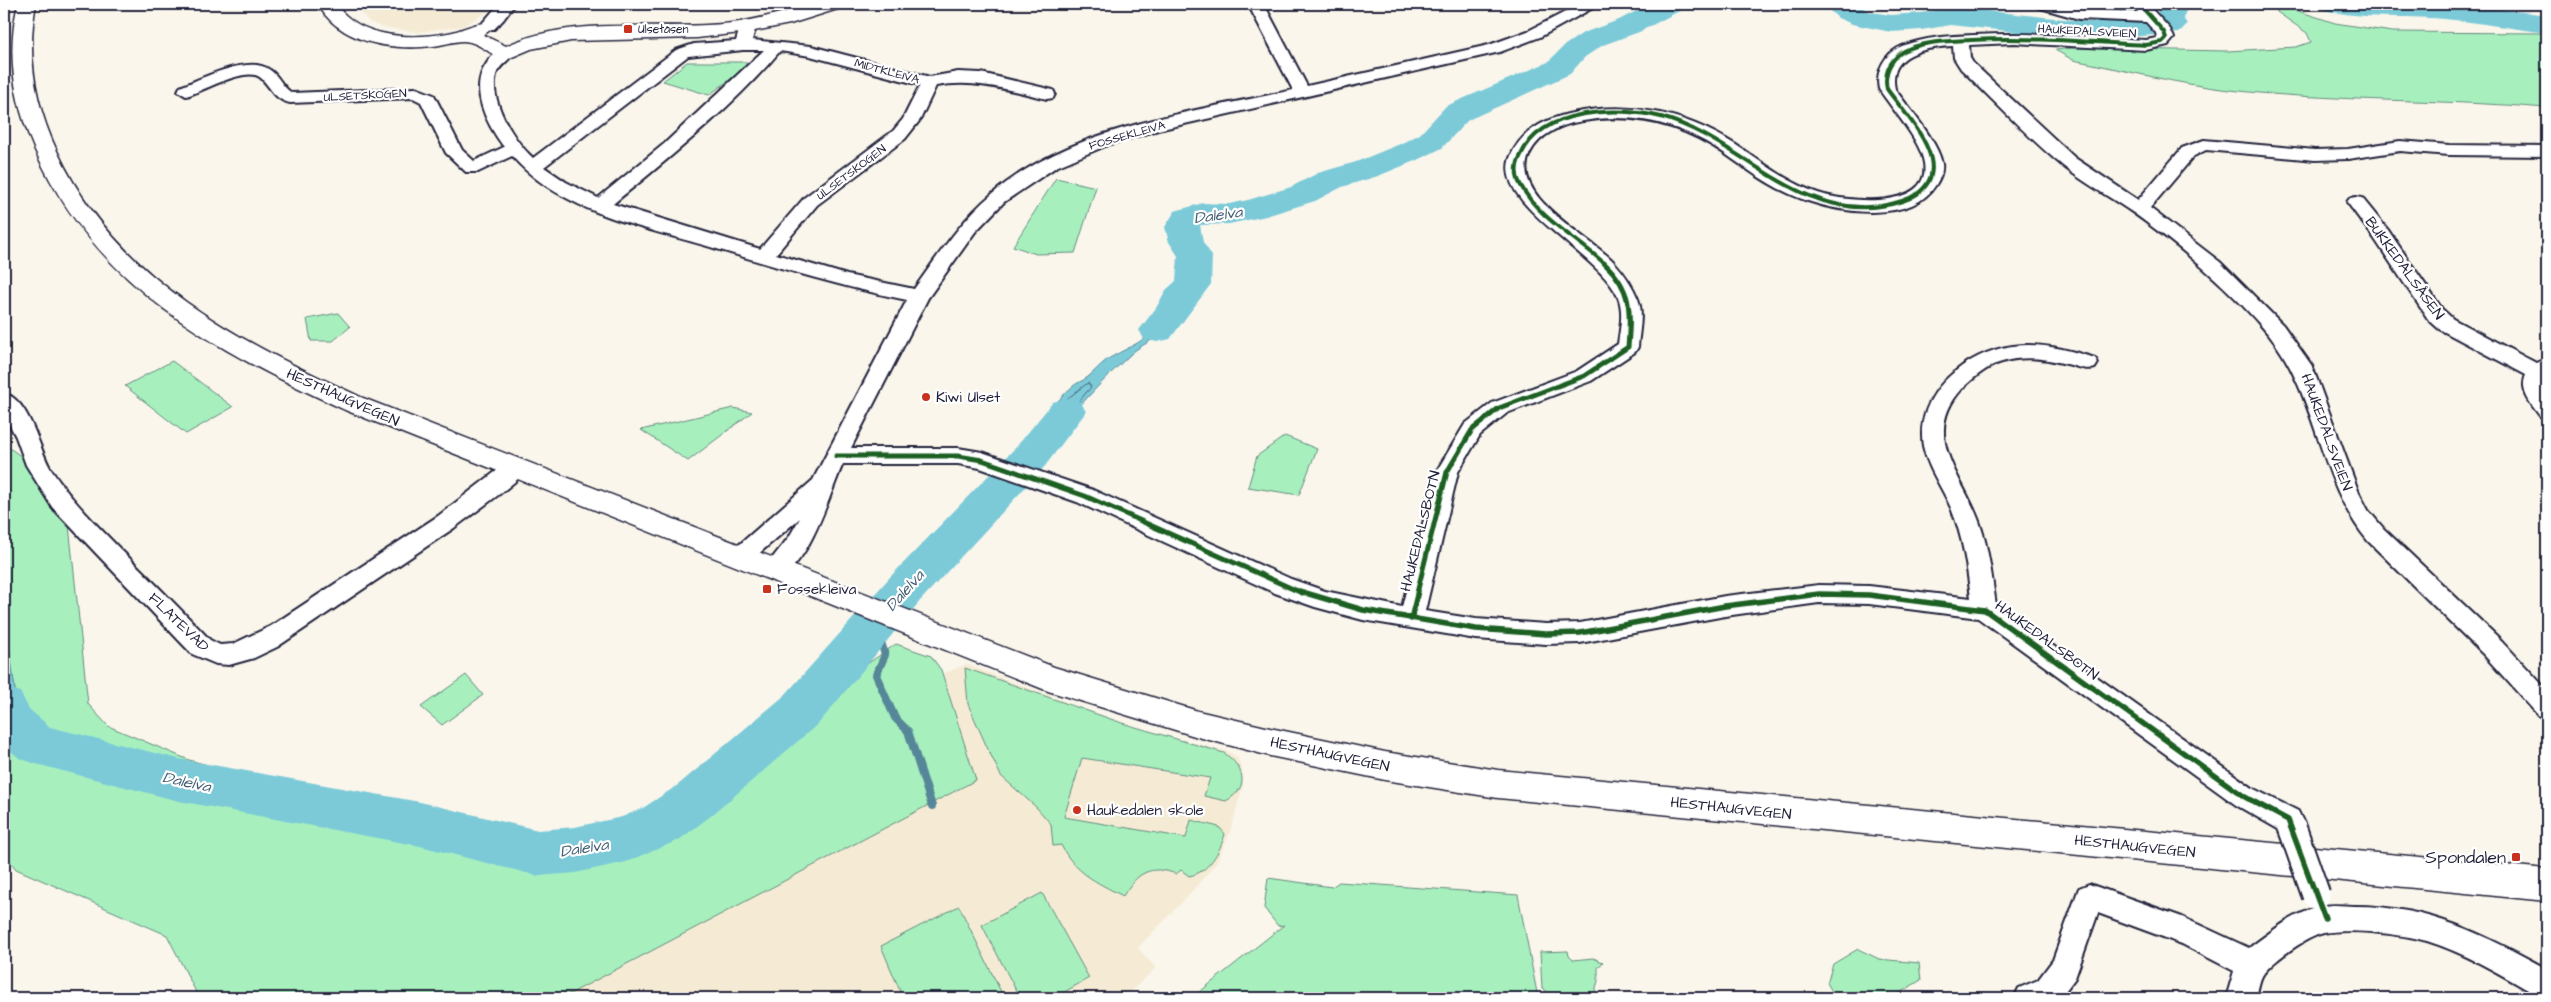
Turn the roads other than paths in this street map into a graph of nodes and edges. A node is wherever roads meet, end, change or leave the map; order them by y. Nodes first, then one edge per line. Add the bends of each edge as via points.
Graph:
1 (28, 4) edge
2 (327, 4) edge
3 (507, 4) edge
4 (834, 4) edge
5 (1256, 4) edge
6 (1592, 4) edge
7 (2042, 4) edge
8 (2139, 4) edge
9 (2149, 17) junction
10 (488, 26) junction
11 (466, 35) junction
12 (12, 36) edge
13 (746, 36) junction
14 (1960, 40) junction
15 (524, 44) junction
16 (776, 46) junction
17 (505, 54) junction
18 (930, 82) junction
19 (186, 91) dead end
20 (1303, 93) junction
21 (1047, 94) dead end
22 (514, 149) junction
23 (2547, 151) edge
24 (532, 167) junction
25 (2356, 202) dead end
26 (600, 206) junction
27 (2140, 209) junction
28 (764, 256) junction
29 (920, 296) junction
30 (2088, 364) dead end
31 (2542, 369) edge
32 (4, 400) edge
33 (2547, 411) edge
34 (836, 456) junction
35 (516, 468) junction
36 (822, 486) junction
37 (740, 557) junction
38 (775, 570) junction
39 (1985, 610) junction
40 (1411, 619) junction
41 (2547, 707) edge
42 (2547, 885) edge
43 (2321, 907) junction
44 (2252, 965) junction
45 (2547, 985) edge
46 (2029, 998) edge
47 (2241, 998) edge

1 - 12 main road, HESTHAUGVEGEN
2 - 11 main road via 344,24 375,37 412,41
3 - 10 street
4 - 13 main road, MIDTKLEIVA
5 - 20 street
6 - 20 street, FOSSEKLEIVA via 1534,34 1494,48
7 - 9 street, HAUKEDALSVEIEN via 2078,14
8 - 9 street, HAUKEDALSVEIEN
9 - 14 street, HAUKEDALSVEIEN via 2165,34 2162,42 2146,45 2014,38
10 - 11 main road
10 - 15 main road via 502,36
11 - 17 main road
12 - 35 main road, HESTHAUGVEGEN via 33,118 62,187 85,221 128,267 189,316 238,348 354,404
13 - 15 main road, MIDTKLEIVA via 698,32 552,37
13 - 16 street, MIDTKLEIVA
13 - 24 street via 682,53
14 - 27 street, HAUKEDALSVEIEN via 1962,58 1986,85 2069,162
14 - 40 street, HAUKEDALSBOTN via 1933,42 1906,50 1897,56 1886,72 1887,89 1929,150 1935,168 1930,181 1918,194 1889,206 1850,206 1806,194 1766,174 1706,134 1647,114 1604,112 1570,118 1540,131 1531,139 1517,166 1518,181 1539,209 1606,266 1620,282 1631,316 1628,347 1577,379 1504,404 1483,417 1473,428 1457,450 1447,472
15 - 17 main road, MIDTKLEIVA
16 - 18 street, MIDTKLEIVA via 811,51
16 - 26 street via 760,65 670,148
17 - 22 street via 491,67 485,83 490,103
18 - 21 street, MIDTKLEIVA via 958,77 981,78
18 - 28 street, ULSETSKOGEN via 911,120 899,135 811,202
19 - 22 street, ULSETSKOGEN via 255,69 263,71 282,95 290,98 416,92 428,99 455,153 472,168
20 - 29 street, FOSSEKLEIVA via 1127,133 1050,163 1015,185 982,212 953,247
22 - 24 street
23 - 27 street via 2400,146 2348,154 2314,155 2204,145 2188,152
24 - 26 street
25 - 31 street, BUKKEDALSÅSEN via 2435,314 2446,324
26 - 28 street
27 - 41 street, HAUKEDALSVEIEN via 2213,266 2282,337 2312,387 2337,468 2360,516 2494,648
28 - 29 street via 845,281
29 - 34 street, FOSSEKLEIVA
30 - 39 street, HAUKEDALSBOTN via 2065,355 2036,352 1999,355 1982,361 1952,384 1936,406 1932,421 1936,457 1963,509
31 - 33 street, BUKKEDALSÅSEN via 2534,378 2536,391
32 - 35 street, FLATEVAD via 15,413 37,465 60,501 201,647 221,655 260,644 487,493
34 - 36 street, FOSSEKLEIVA
34 - 40 street, HAUKEDALSBOTN via 958,456 998,464 1084,496 1283,586 1323,600
35 - 37 main road, HESTHAUGVEGEN
36 - 37 street, FOSSEKLEIVA
36 - 38 street, FOSSEKLEIVA via 819,502 798,543
37 - 38 main road, HESTHAUGVEGEN
38 - 42 main road, HESTHAUGVEGEN via 1048,678 1198,724 1316,753 1498,784
39 - 40 street, HAUKEDALSBOTN via 1912,599 1819,594 1761,600 1580,633 1512,632
39 - 43 street, HAUKEDALSBOTN, bridge via 2220,780 2252,802 2288,820
43 - 44 street via 2305,926
43 - 45 street via 2426,927 2481,948
44 - 46 street via 2151,917 2089,897 2065,968 2048,990
44 - 47 street

